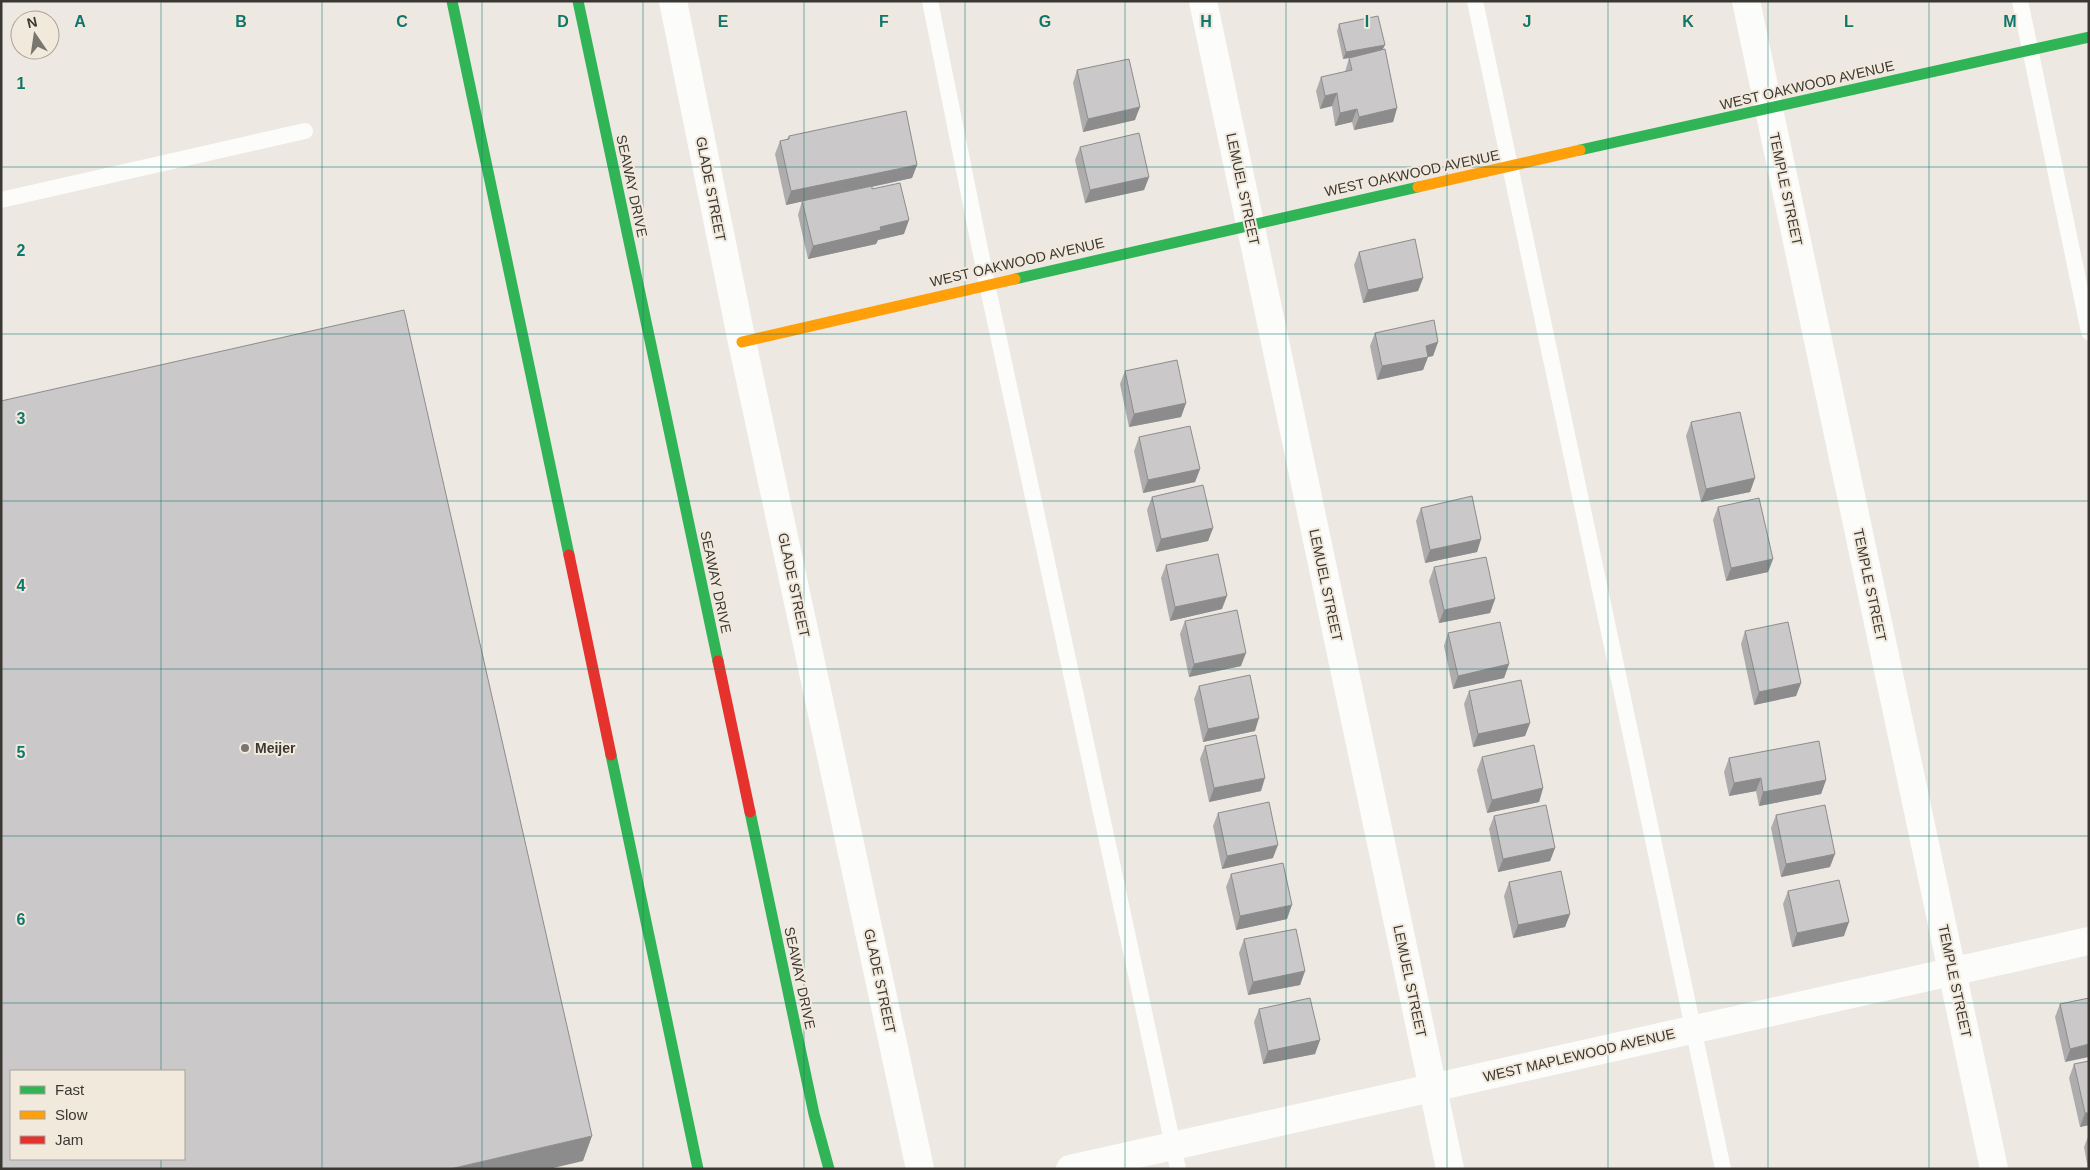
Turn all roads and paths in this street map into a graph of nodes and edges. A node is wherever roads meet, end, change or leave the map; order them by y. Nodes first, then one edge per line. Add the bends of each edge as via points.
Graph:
1 (452, 1) edge
2 (578, 1) edge
3 (673, 1) edge
4 (930, 1) edge
5 (1203, 1) edge
6 (1475, 1) edge
7 (1746, 1) edge
8 (2020, 1) edge
9 (2089, 36) edge
10 (2030, 50) junction
11 (1768, 109) junction
12 (305, 131) dead end
13 (1510, 167) junction
14 (1, 200) edge
15 (1250, 224) junction
16 (987, 284) junction
17 (2089, 332) edge
18 (742, 342) junction
19 (2089, 942) edge
20 (1953, 972) junction
21 (1693, 1030) junction
22 (1433, 1088) junction
23 (1176, 1158) edge
24 (698, 1169) edge
25 (829, 1169) edge
26 (920, 1169) edge
27 (1070, 1169) edge
28 (1450, 1169) edge
29 (1723, 1169) edge
30 (1994, 1169) edge

1 - 24 main road
2 - 25 main road, SEAWAY DRIVE via 812,1104
3 - 18 street, GLADE STREET
4 - 16 lane
5 - 15 street, LEMUEL STREET
6 - 13 lane
7 - 11 street, TEMPLE STREET
8 - 10 lane
9 - 10 main road, WEST OAKWOOD AVENUE
10 - 11 main road, WEST OAKWOOD AVENUE
10 - 17 lane
11 - 13 main road, WEST OAKWOOD AVENUE
11 - 20 street, TEMPLE STREET
12 - 14 lane
13 - 15 main road, WEST OAKWOOD AVENUE
13 - 21 lane
15 - 16 main road, WEST OAKWOOD AVENUE
15 - 22 street, LEMUEL STREET
16 - 18 main road, WEST OAKWOOD AVENUE
16 - 23 lane
18 - 26 street, GLADE STREET
19 - 20 street, WEST MAPLEWOOD AVENUE
20 - 21 street, WEST MAPLEWOOD AVENUE
20 - 30 street, TEMPLE STREET
21 - 22 street, WEST MAPLEWOOD AVENUE
21 - 29 lane
22 - 23 street, WEST MAPLEWOOD AVENUE
22 - 28 street, LEMUEL STREET
23 - 27 street, WEST MAPLEWOOD AVENUE

